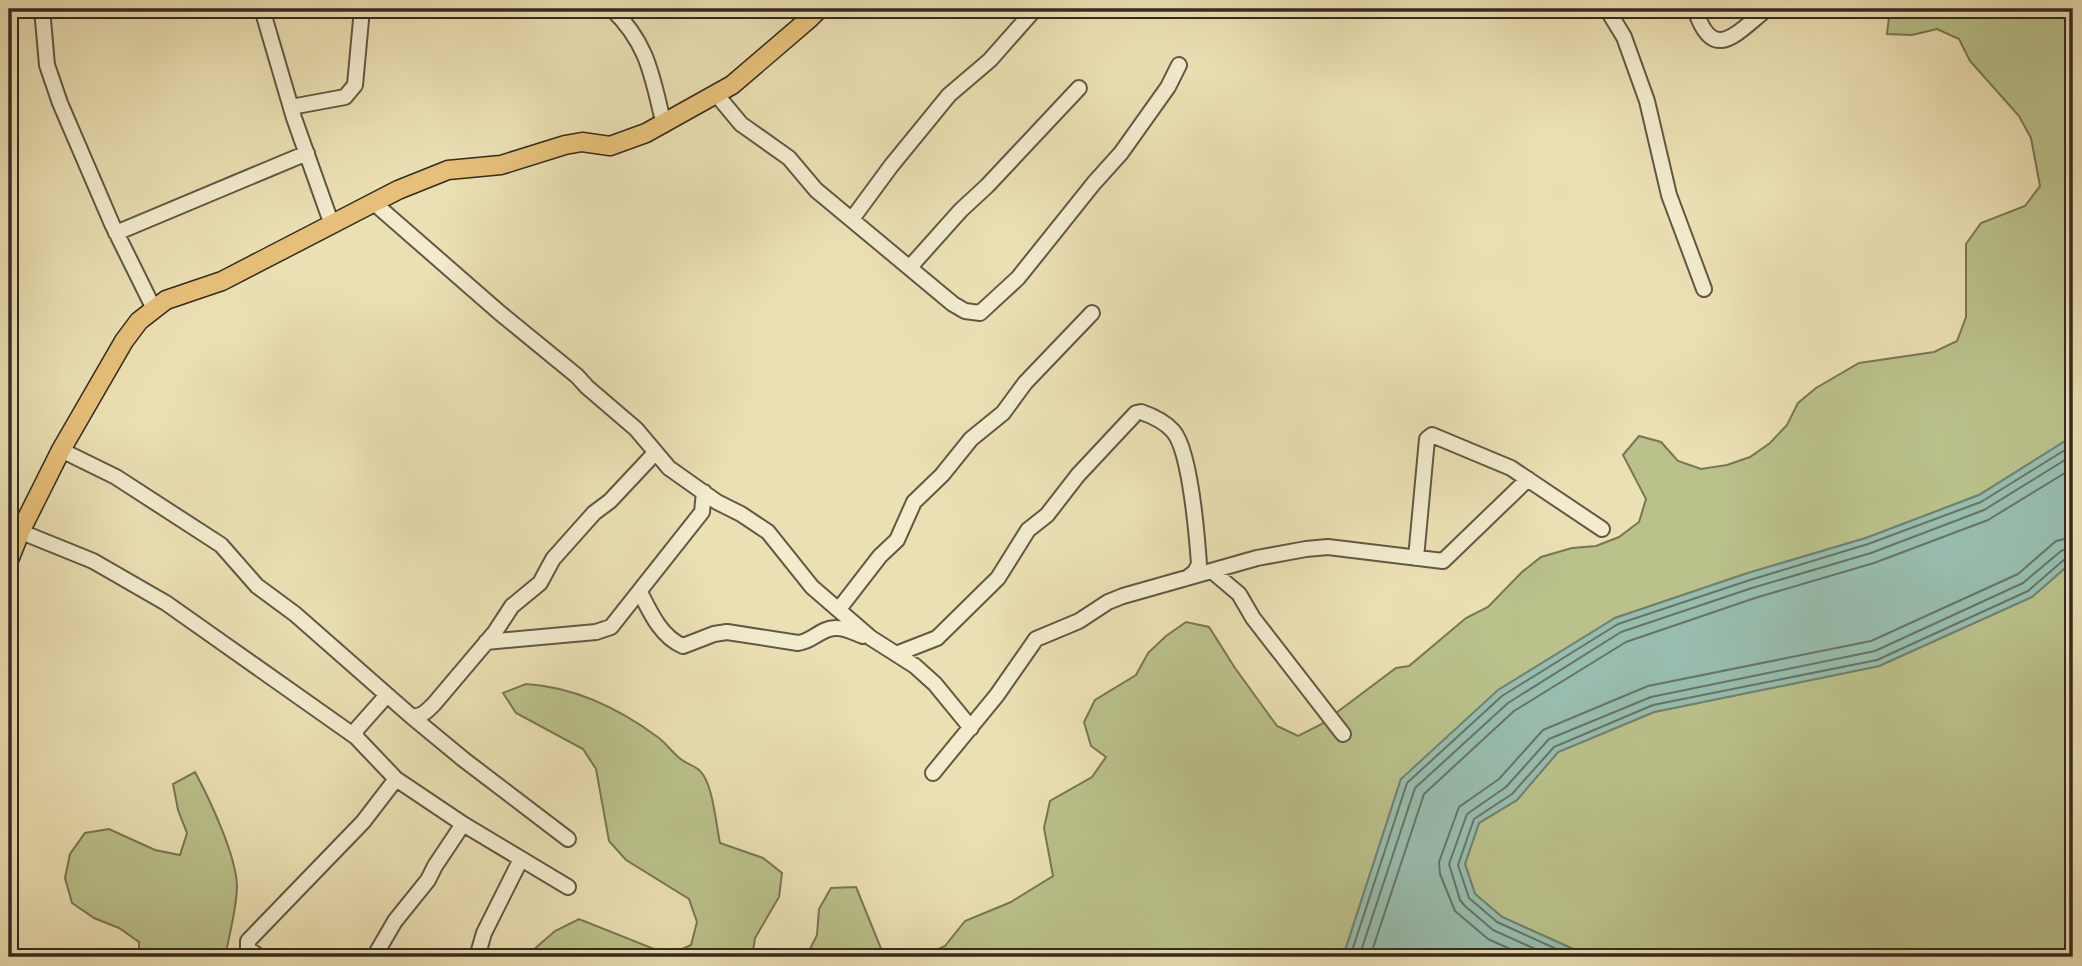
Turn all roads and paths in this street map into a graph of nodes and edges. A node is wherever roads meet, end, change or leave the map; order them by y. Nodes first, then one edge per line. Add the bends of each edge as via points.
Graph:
1 (262, 9) edge
2 (362, 9) edge
3 (612, 9) edge
4 (819, 9) edge
5 (1035, 9) edge
6 (1607, 9) edge
7 (1695, 9) edge
8 (1767, 9) edge
9 (38, 10) edge
10 (1179, 65) dead end
11 (1079, 88) dead end
12 (716, 94) junction
13 (291, 107) junction
14 (664, 125) junction
15 (307, 153) junction
16 (374, 203) junction
17 (852, 219) junction
18 (332, 225) junction
19 (116, 233) junction
20 (910, 267) junction
21 (1703, 289) dead end
22 (153, 309) junction
23 (1092, 313) dead end
24 (61, 450) junction
25 (655, 453) junction
26 (1528, 479) junction
27 (704, 492) junction
28 (15, 528) edge
29 (1602, 529) dead end
30 (1416, 558) junction
31 (9, 561) edge
32 (1213, 572) junction
33 (1187, 578) junction
34 (640, 592) junction
35 (839, 609) junction
36 (871, 638) junction
37 (486, 642) junction
38 (896, 654) junction
39 (387, 695) junction
40 (411, 716) junction
41 (971, 728) junction
42 (1343, 734) dead end
43 (356, 737) junction
44 (933, 773) dead end
45 (396, 779) junction
46 (463, 824) junction
47 (568, 839) dead end
48 (521, 859) junction
49 (568, 887) dead end
50 (260, 957) edge
51 (374, 957) edge
52 (477, 957) edge

1 - 13 street
2 - 13 street via 351,91 345,97
3 - 14 street via 634,32 645,54
4 - 12 main road
5 - 17 street via 990,60 949,95
6 - 21 street via 1624,37 1647,101 1669,195
7 - 8 street via 1707,35 1716,40 1727,40
9 - 19 street via 47,65 60,103
10 - 20 street via 1121,153 1026,269 986,310 972,313 953,304
11 - 20 street
12 - 14 main road
12 - 17 street via 741,124 789,158 816,190
13 - 15 street
14 - 16 main road via 610,146 582,142 501,165 448,170
15 - 18 street
15 - 19 street
16 - 18 main road
16 - 25 street via 577,376 636,429
17 - 20 street
18 - 22 main road via 222,281 177,295
19 - 22 street
22 - 24 main road via 124,341
23 - 35 street via 915,502 898,540
24 - 28 main road
24 - 39 street via 116,477 221,545 257,586
25 - 27 street
25 - 37 street via 586,523
26 - 29 street
26 - 30 street via 1443,561
26 - 30 street via 1435,435 1428,436
27 - 34 street via 702,512
27 - 35 street via 768,532 813,587
28 - 31 main road
28 - 43 street via 93,561 166,603
30 - 32 street via 1328,547 1257,558
32 - 33 street
32 - 42 street via 1239,594
33 - 38 street via 1199,564 1180,443 1167,425 1136,413 1047,515 1028,530 998,578 937,638
33 - 41 street via 1123,596 1040,636
34 - 36 street via 656,623 682,646 727,632 806,643 836,628
34 - 37 street via 605,630
35 - 36 street
36 - 38 street
37 - 40 street via 424,714
38 - 41 street via 935,684
39 - 40 street
39 - 43 street via 356,730
40 - 47 street
41 - 44 street
43 - 45 street
45 - 46 street
45 - 50 street via 363,822 248,942 248,949
46 - 48 street
46 - 51 street
48 - 49 street
48 - 52 street

